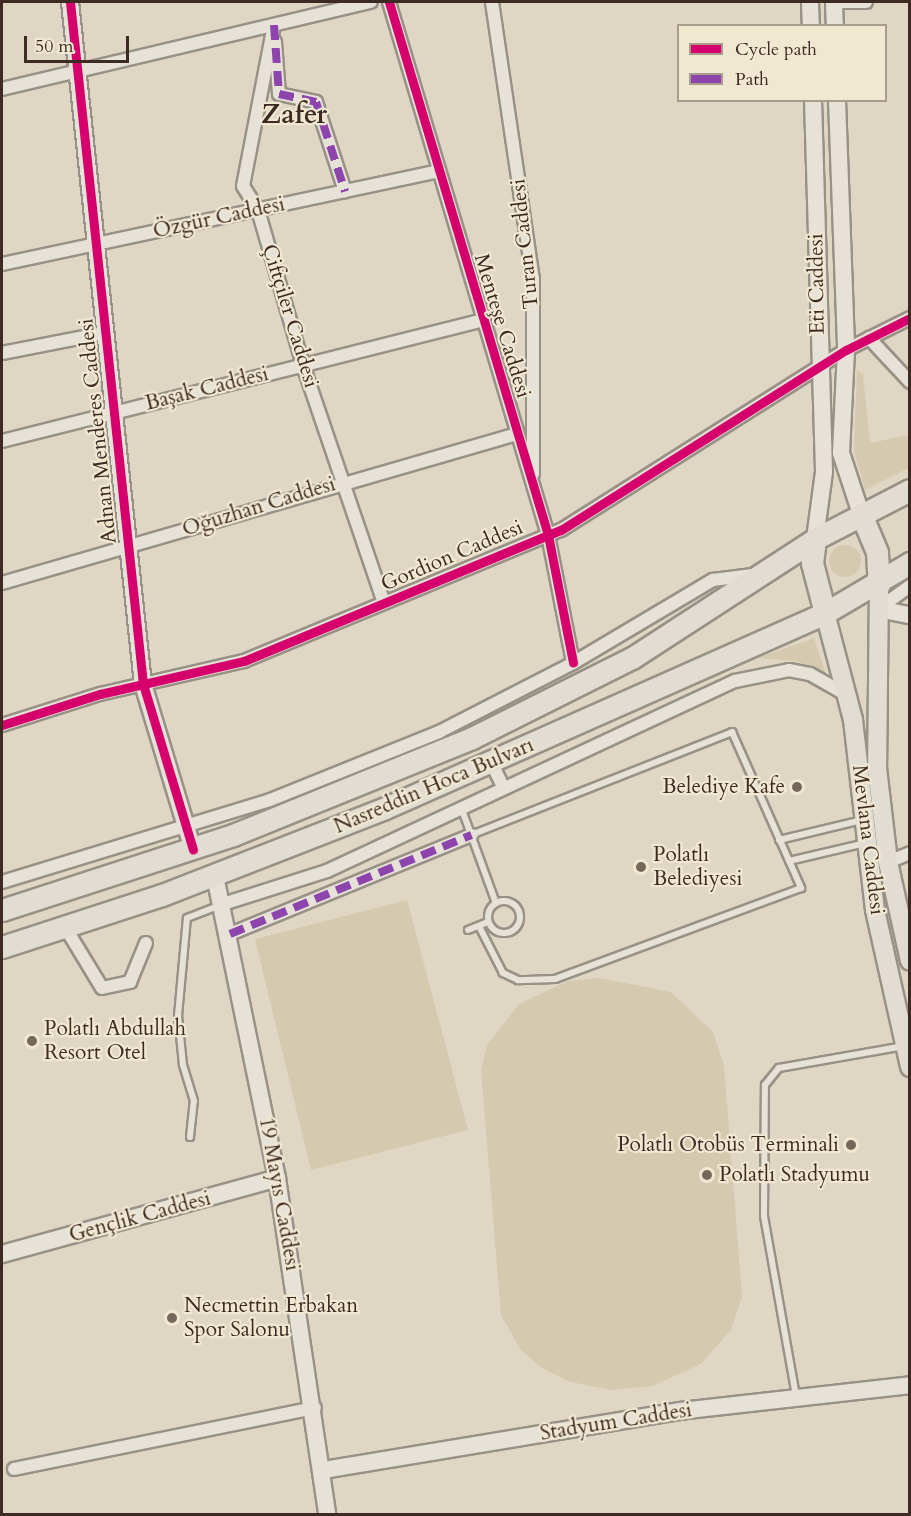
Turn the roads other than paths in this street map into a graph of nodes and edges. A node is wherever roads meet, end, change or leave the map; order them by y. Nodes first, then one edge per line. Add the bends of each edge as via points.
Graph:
1 (70, 2) edge
2 (371, 2) edge
3 (389, 2) edge
4 (492, 2) edge
5 (810, 2) edge
6 (834, 2) edge
7 (866, 2) edge
8 (811, 24) edge
9 (835, 24) edge
10 (274, 25) junction
11 (77, 72) junction
12 (2, 89) edge
13 (813, 102) edge
14 (837, 102) edge
15 (436, 172) junction
16 (345, 191) junction
17 (258, 210) junction
18 (96, 244) junction
19 (2, 264) edge
20 (909, 318) edge
21 (482, 320) junction
22 (105, 333) junction
23 (869, 338) junction
24 (846, 350) junction
25 (2, 353) edge
26 (303, 365) junction
27 (819, 367) junction
28 (909, 382) edge
29 (114, 413) junction
30 (517, 434) junction
31 (2, 441) edge
32 (343, 482) junction
33 (533, 488) junction
34 (909, 490) edge
35 (861, 514) junction
36 (548, 535) junction
37 (815, 539) junction
38 (128, 546) junction
39 (909, 563) edge
40 (763, 574) junction
41 (2, 583) edge
42 (879, 585) junction
43 (909, 586) edge
44 (384, 603) junction
45 (878, 609) junction
46 (825, 613) junction
47 (909, 615) edge
48 (573, 663) junction
49 (143, 684) junction
50 (847, 695) junction
51 (2, 725) edge
52 (491, 762) junction
53 (503, 787) junction
54 (460, 806) junction
55 (862, 820) junction
56 (183, 827) junction
57 (471, 835) junction
58 (779, 840) junction
59 (865, 843) junction
60 (193, 850) junction
61 (909, 853) edge
62 (789, 861) junction
63 (888, 862) junction
64 (215, 876) junction
65 (2, 882) edge
66 (496, 903) junction
67 (223, 904) junction
68 (2, 910) edge
69 (488, 922) junction
70 (479, 926) junction
71 (65, 927) junction
72 (468, 930) dead end
73 (230, 934) junction
74 (146, 943) dead end
75 (2, 947) edge
76 (909, 961) edge
77 (905, 1046) junction
78 (909, 1067) edge
79 (190, 1137) dead end
80 (278, 1178) junction
81 (2, 1254) edge
82 (909, 1385) edge
83 (797, 1398) junction
84 (315, 1408) junction
85 (14, 1469) dead end
86 (323, 1470) junction
87 (327, 1515) edge

1 - 11 street, Adnan Menderes Caddesi
2 - 10 street
3 - 15 street, Menteşe Caddesi
4 - 33 street, Turan Caddesi via 533,278
5 - 8 street
6 - 7 street
6 - 9 street
10 - 11 street
10 - 16 street via 279,94 316,102
10 - 17 street, Çiftçiler Caddesi via 243,186
11 - 12 street
11 - 18 street, Adnan Menderes Caddesi
13 - 27 street, Eti Caddesi
14 - 24 street, Eti Caddesi
15 - 16 street, Özgür Caddesi
15 - 21 street, Menteşe Caddesi
16 - 17 street, Özgür Caddesi
17 - 18 street, Özgür Caddesi
17 - 26 street, Çiftçiler Caddesi
18 - 19 street, Özgür Caddesi
18 - 22 street, Adnan Menderes Caddesi
20 - 23 street, Gordion Caddesi
21 - 26 street, Başak Caddesi
21 - 30 street, Menteşe Caddesi
22 - 25 street
22 - 29 street, Adnan Menderes Caddesi
23 - 24 street, Gordion Caddesi
23 - 28 street
24 - 27 street, Gordion Caddesi
24 - 35 street, Eti Caddesi via 842,463
26 - 29 street, Başak Caddesi
26 - 32 street, Çiftçiler Caddesi
27 - 36 street, Gordion Caddesi
27 - 37 street, Eti Caddesi via 824,472
29 - 31 street, Başak Caddesi
29 - 38 street, Adnan Menderes Caddesi
30 - 32 street, Oğuzhan Caddesi
30 - 33 street, Menteşe Caddesi
32 - 38 street, Oğuzhan Caddesi
32 - 44 street, Çiftçiler Caddesi
33 - 36 street, Menteşe Caddesi
34 - 35 highway, Nasreddin Hoca Bulvarı
35 - 37 highway, Nasreddin Hoca Bulvarı
35 - 42 highway via 877,552
36 - 44 street, Gordion Caddesi
36 - 48 street, Menteşe Caddesi
37 - 40 highway, Nasreddin Hoca Bulvarı
37 - 46 highway via 812,563
38 - 41 street, Oğuzhan Caddesi
38 - 49 street, Adnan Menderes Caddesi
39 - 42 highway, Nasreddin Hoca Bulvarı
40 - 48 street via 713,580
40 - 60 highway, Nasreddin Hoca Bulvarı via 632,657 530,710 384,776
42 - 45 main road, Mevlana Caddesi
42 - 46 highway, Nasreddin Hoca Bulvarı
43 - 45 street
44 - 49 street, Gordion Caddesi via 244,661
45 - 47 street
45 - 63 main road, Mevlana Caddesi via 875,708
46 - 50 main road, Mevlana Caddesi
46 - 52 highway, Nasreddin Hoca Bulvarı
48 - 56 street via 439,732 270,800
49 - 51 street, Gordion Caddesi
49 - 56 street, Adnan Menderes Caddesi
50 - 53 street via 810,674 789,670 735,681
50 - 55 main road, Mevlana Caddesi
52 - 53 street
52 - 64 highway, Nasreddin Hoca Bulvarı
53 - 54 street
54 - 57 lane
54 - 67 street via 327,871
55 - 58 lane
55 - 59 main road, Mevlana Caddesi
56 - 60 street, Adnan Menderes Caddesi
56 - 65 street
57 - 58 lane via 732,732
57 - 66 lane
57 - 73 street
58 - 62 lane
59 - 62 lane
59 - 77 main road, Mevlana Caddesi
60 - 68 highway, Nasreddin Hoca Bulvarı
61 - 63 street
62 - 70 lane via 801,888 555,979 518,980 503,973
63 - 76 main road, Mevlana Caddesi
64 - 67 street, 19 Mayıs Caddesi
64 - 71 highway, Nasreddin Hoca Bulvarı
66 - 69 lane
66 - 69 lane via 515,906 518,925 500,933
67 - 73 street, 19 Mayıs Caddesi
67 - 79 lane via 187,918 178,1016 183,1065 194,1101
69 - 70 lane
70 - 72 lane
71 - 74 street via 102,988 130,982
71 - 75 highway, Nasreddin Hoca Bulvarı
73 - 80 street, 19 Mayıs Caddesi
77 - 78 main road, Mevlana Caddesi
77 - 83 lane via 779,1068 765,1085 764,1216
80 - 81 street, Gençlik Caddesi
80 - 84 street, 19 Mayıs Caddesi
82 - 83 street, Stadyum Caddesi
83 - 86 street, Stadyum Caddesi via 680,1411
84 - 85 street
84 - 86 street, 19 Mayıs Caddesi
86 - 87 street, 19 Mayıs Caddesi

